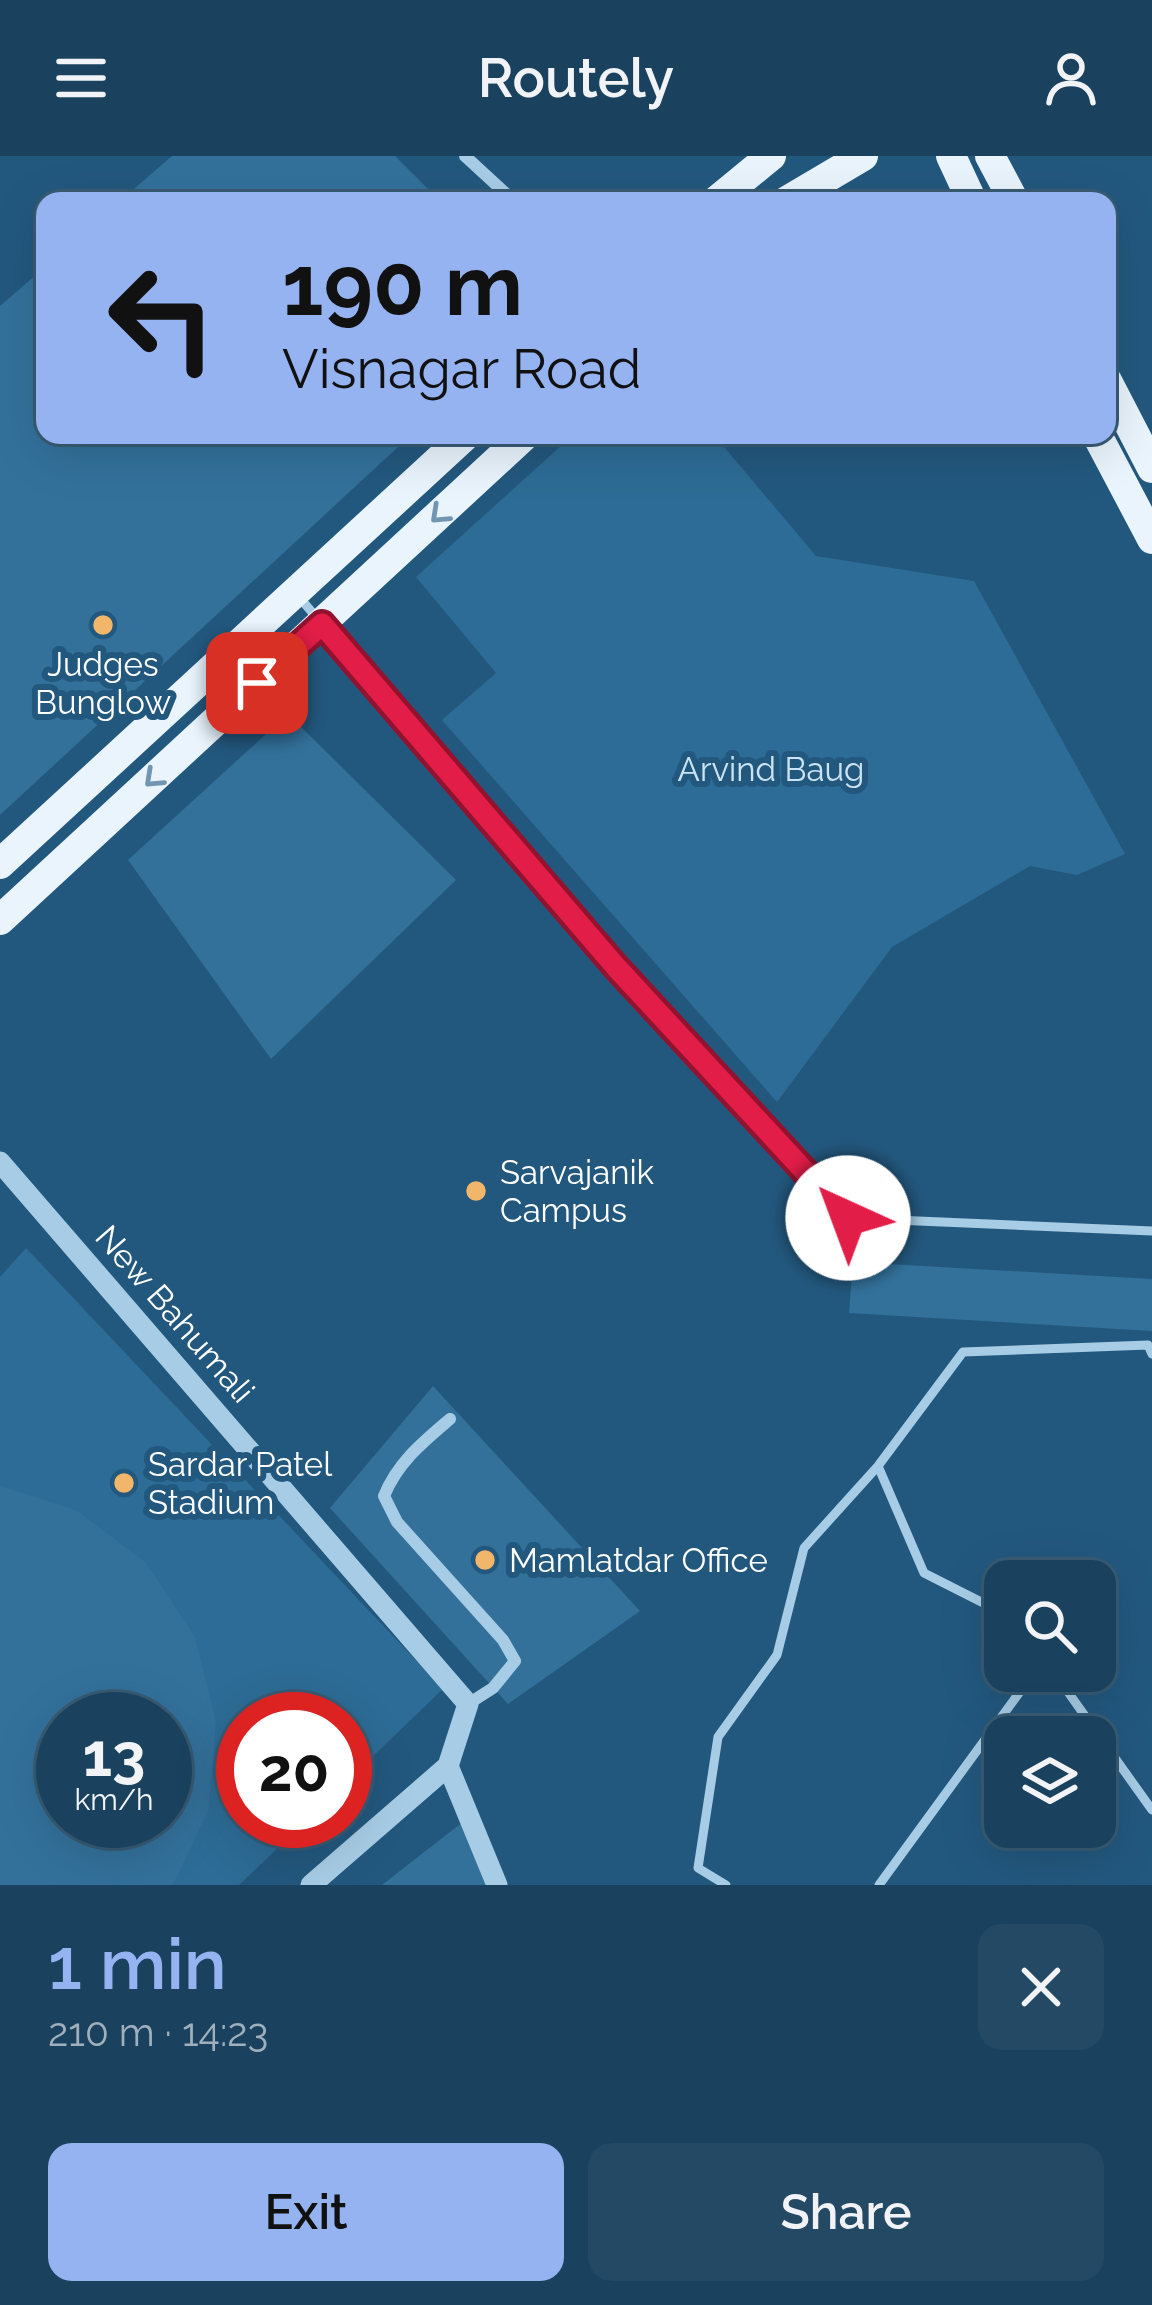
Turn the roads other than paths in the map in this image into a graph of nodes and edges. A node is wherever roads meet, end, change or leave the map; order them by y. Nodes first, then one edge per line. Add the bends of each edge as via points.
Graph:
1 (465, 156) edge
2 (771, 156) edge
3 (863, 156) edge
4 (951, 156) edge
5 (990, 156) edge
6 (504, 192) edge
7 (727, 192) edge
8 (802, 192) edge
9 (968, 192) edge
10 (1009, 192) edge
11 (1116, 398) edge
12 (456, 444) edge
13 (515, 444) edge
14 (1102, 444) edge
15 (1152, 468) edge
16 (1152, 539) edge
17 (296, 593) junction
18 (322, 624) junction
19 (0, 864) edge
20 (0, 920) edge
21 (0, 1162) edge
22 (1152, 1231) edge
23 (1152, 1354) edge
24 (450, 1419) dead end
25 (878, 1466) junction
26 (984, 1604) edge
27 (1021, 1692) edge
28 (1068, 1692) edge
29 (468, 1704) junction
30 (448, 1766) junction
31 (1152, 1810) edge
32 (311, 1885) edge
33 (497, 1885) edge
34 (725, 1885) edge
35 (879, 1885) edge

1 - 6 street
2 - 7 main road
3 - 8 main road
4 - 9 main road
5 - 10 main road
11 - 15 main road
12 - 17 main road
13 -> 18 main road
14 - 16 main road
17 - 18 lane
17 - 19 main road
18 -> 20 main road
18 - 22 lane via 616,967 848,1218
21 - 29 street, New Bahumali
23 - 25 lane via 1148,1345 963,1352
24 - 29 street via 402,1462 384,1496 515,1661
25 - 26 lane via 924,1574
25 - 34 lane via 803,1548 777,1655 718,1737 698,1868
27 - 35 lane
28 - 31 lane
29 - 30 street
30 - 32 street
30 - 33 street

